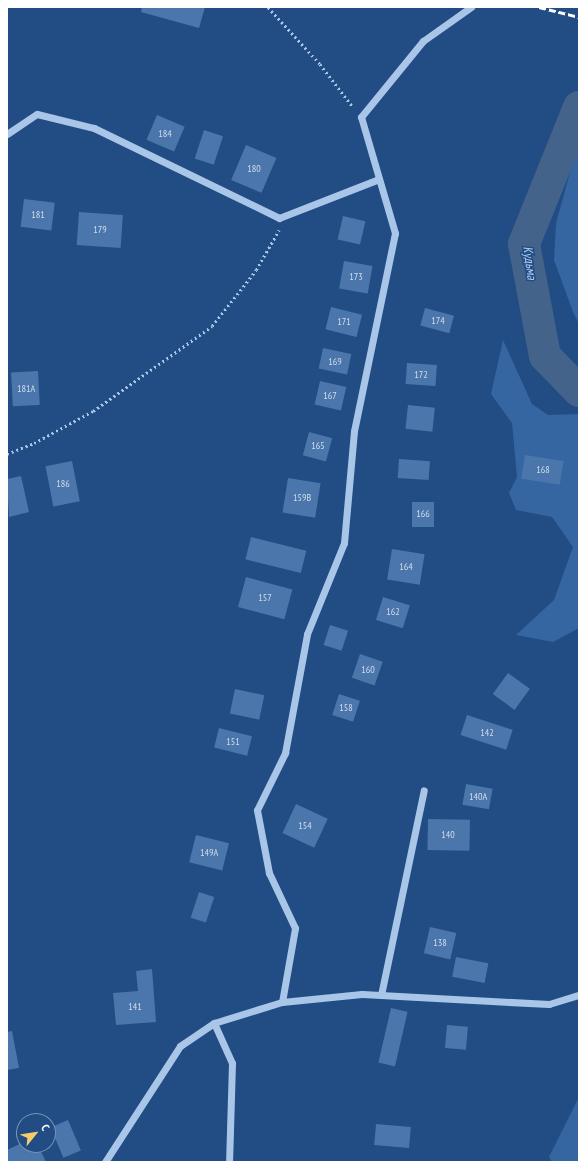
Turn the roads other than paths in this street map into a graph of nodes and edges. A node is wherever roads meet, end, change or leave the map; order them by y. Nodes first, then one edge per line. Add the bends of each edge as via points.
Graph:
1 (471, 7) edge
2 (7, 134) edge
3 (379, 179) junction
4 (424, 790) dead end
5 (381, 995) junction
6 (579, 995) edge
7 (282, 1002) junction
8 (214, 1023) junction
9 (105, 1162) edge
10 (228, 1162) edge

1 - 3 street via 423,41 361,117
2 - 3 street via 36,114 94,128 279,218
3 - 7 street via 395,233 354,432 344,542 307,634 285,753 257,810 270,873 295,928
4 - 5 street
5 - 6 street via 549,1004
5 - 7 street via 362,994
7 - 8 street
8 - 9 street via 180,1046
8 - 10 street via 232,1063

